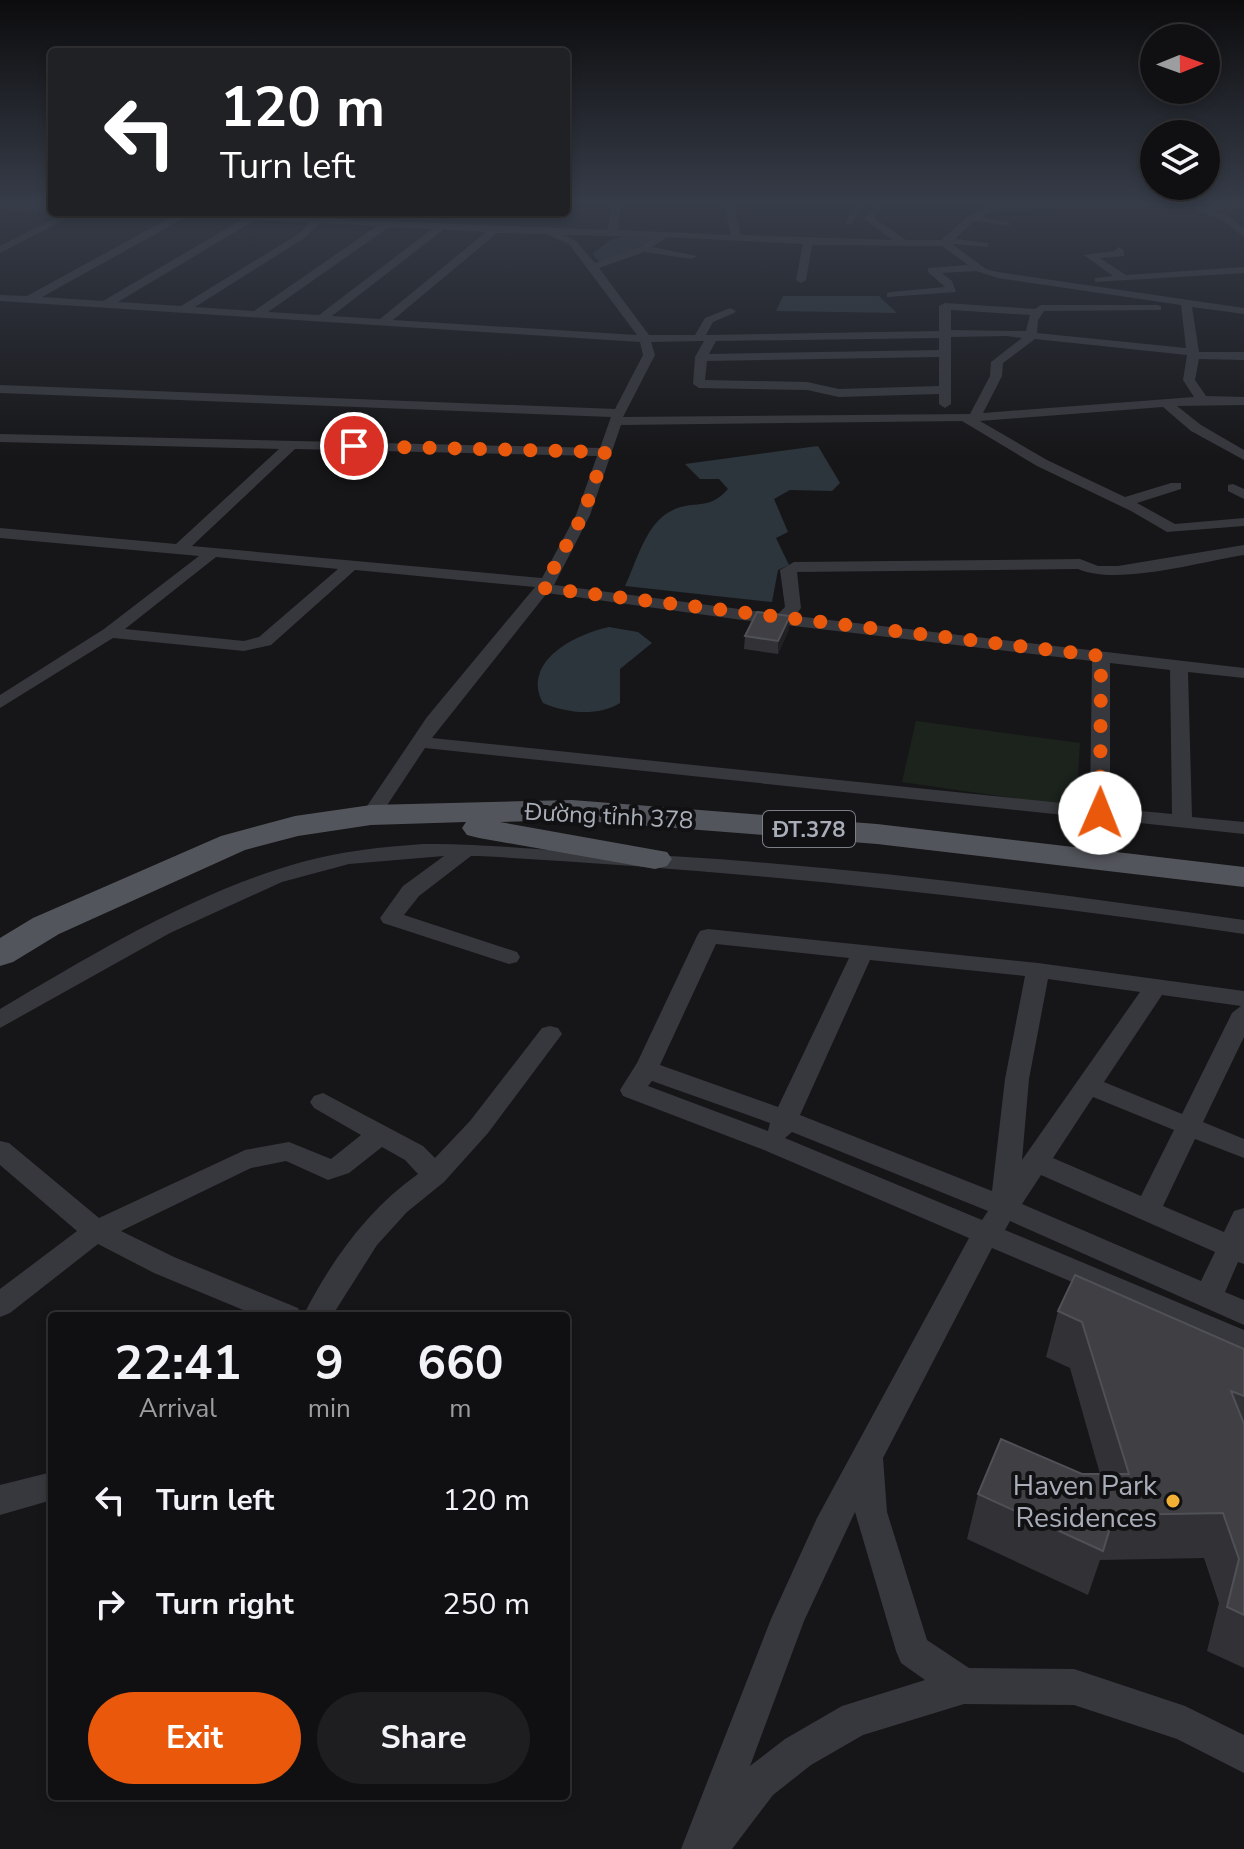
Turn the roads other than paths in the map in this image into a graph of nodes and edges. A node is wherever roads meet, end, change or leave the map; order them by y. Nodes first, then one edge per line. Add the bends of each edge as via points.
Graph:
1 (55, 286) edge
2 (137, 286) edge
3 (221, 286) edge
4 (297, 286) edge
5 (363, 286) edge
6 (426, 286) edge
7 (607, 286) edge
8 (950, 286) edge
9 (1018, 286) edge
10 (1084, 286) edge
11 (1169, 286) edge
12 (1119, 292) junction
13 (891, 295) dead end
14 (989, 295) dead end
15 (0, 298) edge
16 (1101, 299) dead end
17 (28, 301) junction
18 (105, 305) junction
19 (1186, 306) junction
20 (982, 307) junction
21 (1032, 309) junction
22 (183, 310) junction
23 (730, 311) dead end
24 (1244, 311) edge
25 (257, 314) junction
26 (323, 317) junction
27 (384, 321) junction
28 (946, 333) junction
29 (1148, 336) dead end
30 (1031, 337) junction
31 (712, 338) junction
32 (645, 339) junction
33 (698, 339) junction
34 (1192, 350) junction
35 (946, 353) junction
36 (1244, 356) edge
37 (701, 357) junction
38 (0, 389) edge
39 (945, 390) junction
40 (1202, 400) junction
41 (1244, 401) edge
42 (1165, 403) junction
43 (618, 417) junction
44 (944, 417) junction
45 (969, 417) junction
46 (0, 438) edge
47 (291, 445) junction
48 (605, 452) junction
49 (1244, 456) edge
50 (1176, 486) dead end
51 (1125, 502) junction
52 (1244, 523) edge
53 (0, 533) edge
54 (180, 549) junction
55 (1244, 550) edge
56 (213, 552) junction
57 (352, 565) junction
58 (545, 586) junction
59 (783, 619) junction
60 (110, 633) junction
61 (1101, 656) junction
62 (1179, 666) junction
63 (1244, 673) edge
64 (0, 703) edge
65 (419, 742) junction
66 (1100, 813) junction
67 (388, 815) junction
68 (1182, 822) junction
69 (1244, 828) edge
70 (466, 850) junction
71 (655, 859) junction
72 (1244, 877) edge
73 (1244, 927) edge
74 (862, 953) junction
75 (0, 954) edge
76 (509, 957) dead end
77 (1038, 970) junction
78 (1155, 988) junction
79 (1244, 999) edge
80 (1244, 1013) edge
81 (0, 1020) edge
82 (550, 1034) dead end
83 (1087, 1085) junction
84 (323, 1102) dead end
85 (1190, 1125) junction
86 (779, 1131) junction
87 (380, 1134) junction
88 (1244, 1149) edge
89 (0, 1150) edge
90 (1034, 1161) junction
91 (435, 1175) junction
92 (1147, 1211) junction
93 (1244, 1218) edge
94 (996, 1219) junction
95 (96, 1231) junction
96 (1237, 1250) edge
97 (1208, 1297) junction
98 (0, 1305) edge
99 (278, 1312) edge
100 (319, 1312) edge
101 (1244, 1313) edge
102 (1244, 1343) edge
103 (871, 1453) junction
104 (48, 1487) edge
105 (0, 1500) edge
106 (964, 1686) junction
107 (1244, 1755) edge
108 (700, 1849) edge
109 (709, 1849) edge

1 - 17 street
2 - 18 street
3 - 22 street
4 - 25 street
5 - 26 street
6 - 27 street
7 - 32 street
8 - 13 street via 952,290
9 - 16 street
10 - 12 street
11 - 12 street
12 - 19 street
14 - 20 street
15 - 17 street
17 - 18 street
18 - 22 street
19 - 21 street
19 - 24 street
19 - 34 street
20 - 21 street
20 - 28 street via 945,306
21 - 30 street
22 - 25 street
23 - 33 street via 709,320
25 - 26 street
26 - 27 street
27 - 32 street
28 - 30 street
28 - 31 street
28 - 35 street
29 - 34 street
30 - 34 street
30 - 45 street via 997,362 996,376
31 - 33 street
31 - 37 street
32 - 33 street
32 - 43 street via 649,355
34 - 36 street
34 - 40 street via 1189,380
35 - 37 street
35 - 39 street
37 - 39 street via 699,384 807,386 839,393
38 - 43 street
39 - 44 street
40 - 41 street
40 - 42 street
42 - 45 street
42 - 49 street
43 - 44 street
43 - 48 street
44 - 45 street
45 - 51 street via 1042,463
46 - 47 street
47 - 48 street
47 - 54 street
48 - 58 street via 583,515
50 - 51 street
51 - 52 street via 1172,529
53 - 54 street
54 - 56 street
55 - 59 street via 1118,571 1080,564 794,567 788,570 793,608
56 - 57 street
56 - 60 street
57 - 58 street
57 - 60 street via 265,641 244,646
58 - 59 street
58 - 65 street
59 - 61 street
60 - 64 street
61 - 62 street
61 - 66 street
62 - 63 street
62 - 68 street
65 - 66 street
65 - 67 street
66 - 68 street
67 - 71 main road
67 - 72 main road, Đường tỉnh 378 / ĐT.378 via 572,810 877,834
67 - 75 main road, Đường tỉnh 378 / ĐT.378 via 295,826 233,843 46,926
68 - 69 street
70 - 71 street
70 - 76 street via 411,891 391,918
70 - 81 street via 330,862 251,884 103,957
71 - 73 street via 922,883
74 - 77 street
74 - 86 street
74 - 86 street via 708,936 645,1069
77 - 78 street
77 - 94 street
78 - 79 street
78 - 83 street
80 - 85 street
82 - 91 street
83 - 85 street
83 - 90 street
84 - 87 street
85 - 88 street
85 - 92 street
86 - 94 street
87 - 91 street via 414,1153
87 - 95 street via 328,1170 289,1151 245,1160
89 - 95 street
90 - 92 street
90 - 94 street
91 - 100 street via 401,1197 351,1256
92 - 96 street
93 - 96 street
94 - 97 street
94 - 102 street
94 - 103 street
95 - 98 street
95 - 99 street
96 - 97 street
97 - 101 street
103 - 106 street via 871,1512 913,1651
103 - 108 street via 788,1619
104 - 105 street
106 - 107 street via 1074,1687 1185,1724
106 - 109 street via 855,1719 798,1752 760,1782

